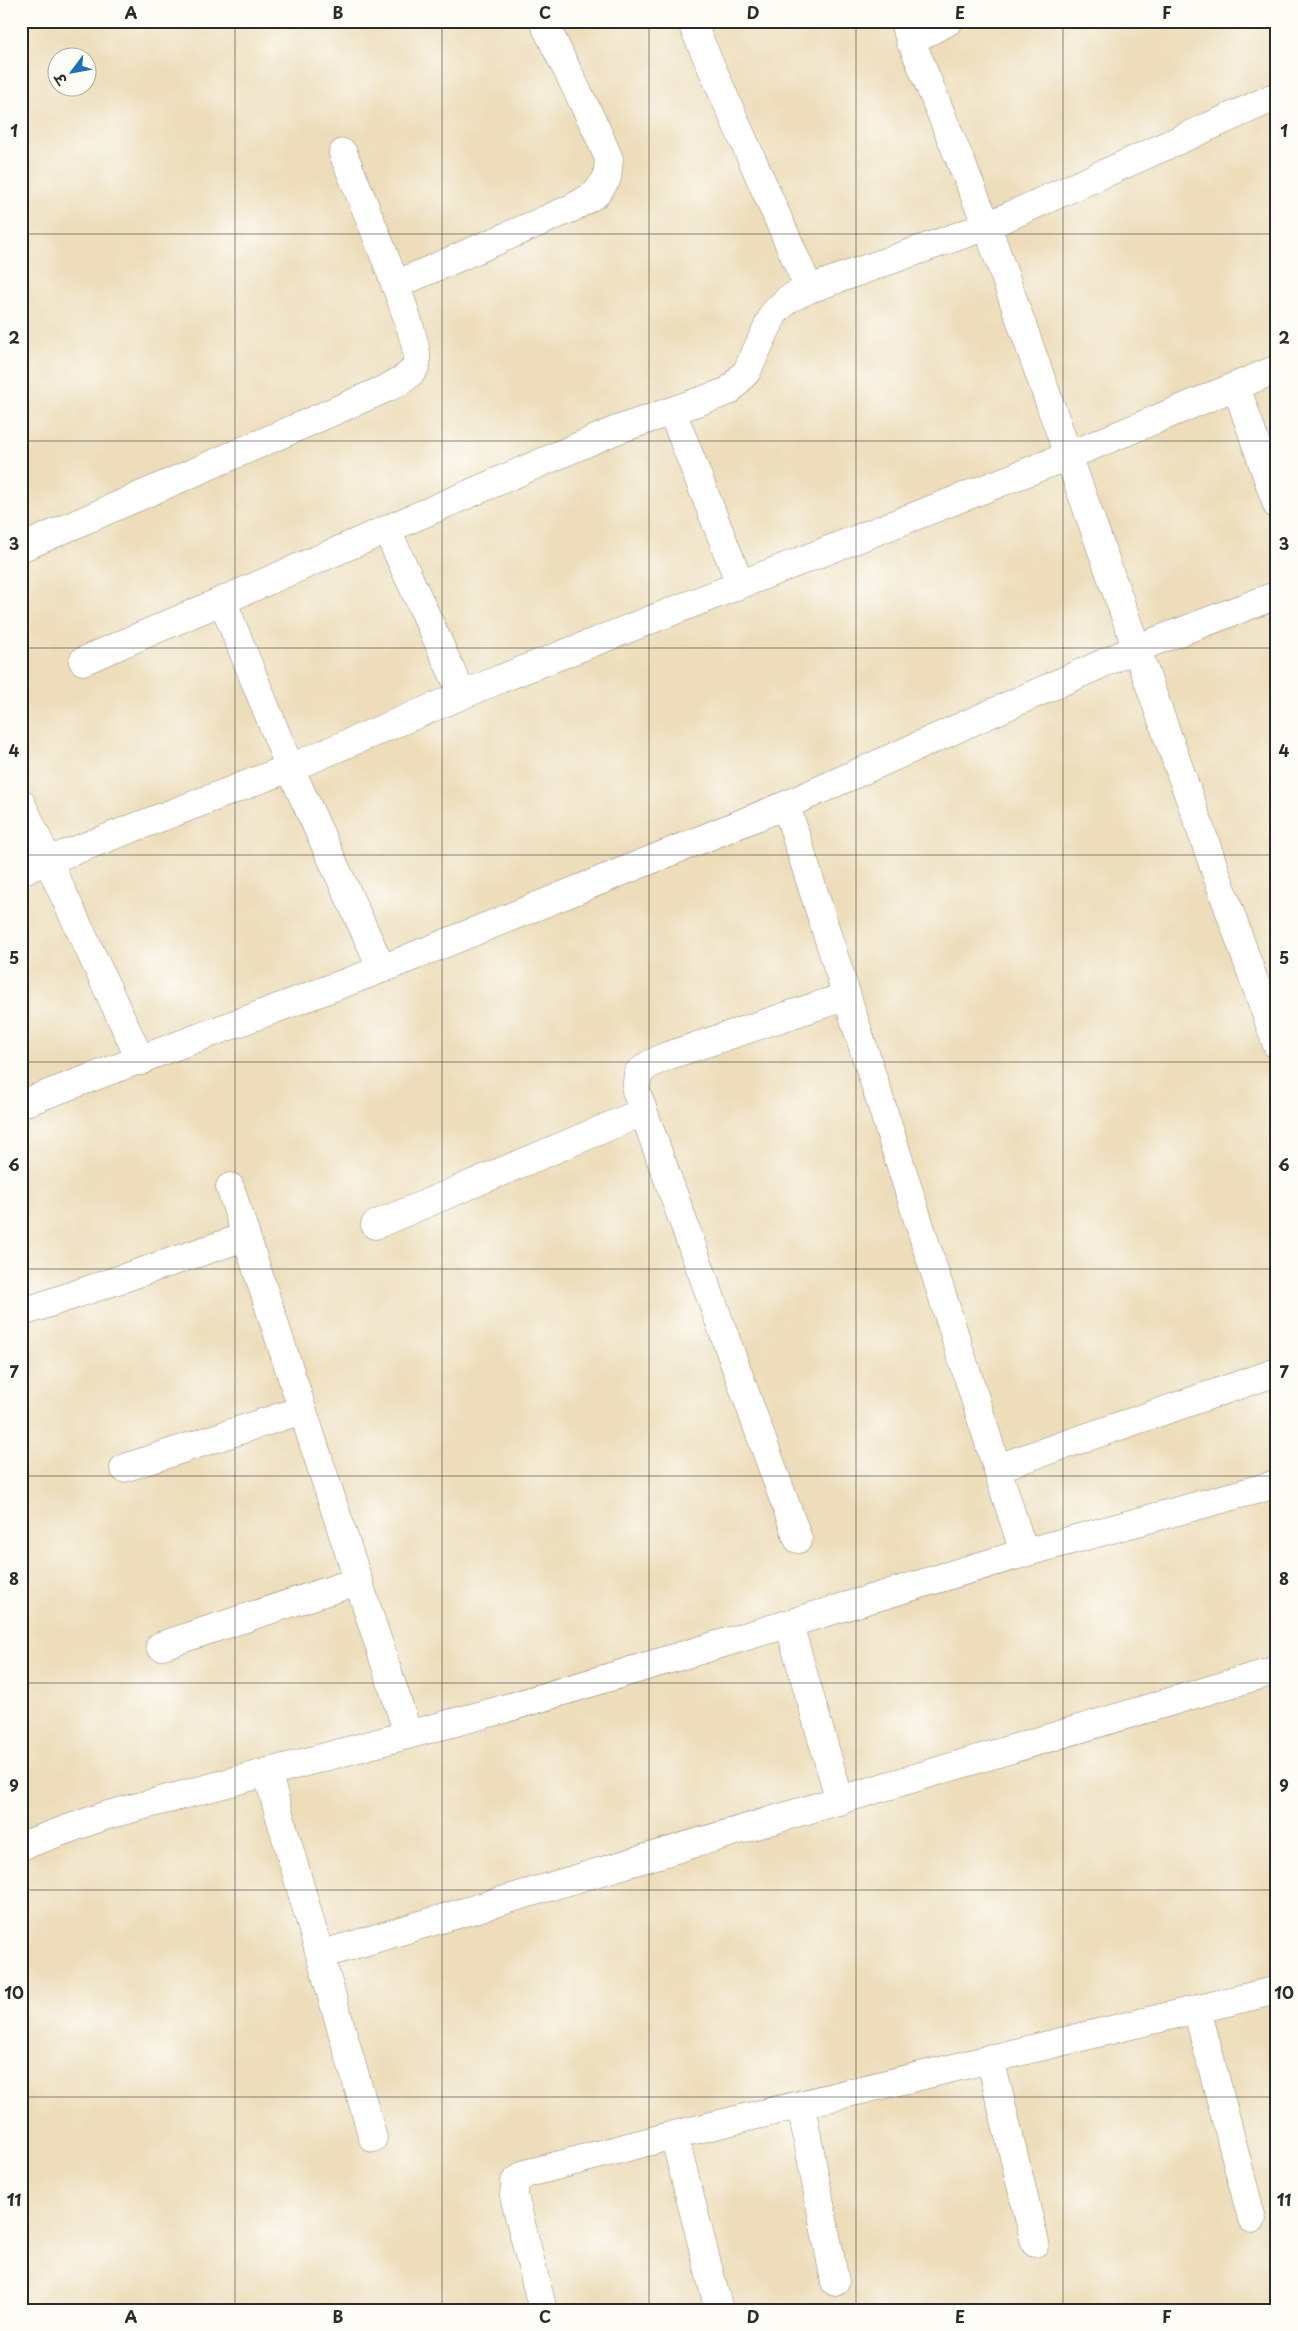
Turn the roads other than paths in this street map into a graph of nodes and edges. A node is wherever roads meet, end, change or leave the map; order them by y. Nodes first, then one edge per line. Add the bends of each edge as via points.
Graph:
1 (542, 21) edge
2 (692, 21) edge
3 (949, 21) edge
4 (907, 31) edge
5 (1277, 96) edge
6 (343, 153) dead end
7 (986, 226) junction
8 (395, 285) junction
9 (810, 289) junction
10 (1277, 369) edge
11 (1236, 386) junction
12 (672, 411) junction
13 (1068, 456) junction
14 (1277, 505) edge
15 (386, 530) junction
16 (21, 548) edge
17 (740, 584) junction
18 (1277, 596) edge
19 (223, 602) junction
20 (1136, 649) junction
21 (83, 661) dead end
22 (462, 694) junction
23 (290, 768) junction
24 (21, 803) edge
25 (786, 805) junction
26 (50, 861) junction
27 (21, 872) edge
28 (382, 969) junction
29 (847, 996) junction
30 (1277, 1045) edge
31 (140, 1061) junction
32 (21, 1104) edge
33 (643, 1112) junction
34 (230, 1187) dead end
35 (375, 1225) dead end
36 (246, 1237) junction
37 (26, 1310) dead end
38 (1277, 1372) edge
39 (302, 1410) junction
40 (124, 1468) dead end
41 (996, 1468) junction
42 (1277, 1484) edge
43 (798, 1539) dead end
44 (1024, 1554) junction
45 (358, 1581) junction
46 (789, 1624) junction
47 (160, 1646) dead end
48 (1277, 1670) edge
49 (408, 1734) junction
50 (267, 1772) junction
51 (840, 1802) junction
52 (21, 1846) edge
53 (320, 1955) junction
54 (1277, 1990) edge
55 (1197, 2009) junction
56 (990, 2058) junction
57 (801, 2104) junction
58 (674, 2135) junction
59 (373, 2138) dead end
60 (1252, 2219) dead end
61 (1035, 2243) dead end
62 (836, 2282) dead end
63 (543, 2310) edge
64 (719, 2310) edge

1 - 8 street via 597,131 609,160 607,178 596,194 572,208
2 - 9 street
3 - 4 street
4 - 7 street
5 - 7 street
6 - 8 street
7 - 9 street
7 - 13 street
8 - 16 street via 416,347 416,365 404,378
9 - 12 street via 788,299 774,313 747,371 729,391
10 - 11 street
11 - 13 street
11 - 14 street
12 - 15 street via 614,431
12 - 17 street
13 - 17 street
13 - 20 street
15 - 19 street
15 - 22 street
17 - 22 street
18 - 20 street
19 - 21 street
19 - 23 street
20 - 25 street
20 - 30 street
22 - 23 street
23 - 26 street
23 - 28 street
24 - 26 street
25 - 28 street
25 - 29 street
26 - 27 street
26 - 31 street
28 - 31 street
29 - 33 street via 650,1064 638,1073 636,1092
29 - 41 street
31 - 32 street
33 - 35 street
33 - 43 street
34 - 36 street
36 - 37 street
36 - 39 street
38 - 41 street
39 - 40 street
39 - 45 street
41 - 44 street
42 - 44 street
44 - 46 street
45 - 47 street
45 - 49 street
46 - 49 street
46 - 51 street
48 - 51 street
49 - 50 street
50 - 52 street via 104,1816
50 - 53 street
51 - 53 street
53 - 59 street
54 - 55 street
55 - 56 street
55 - 60 street
56 - 57 street
56 - 61 street
57 - 58 street
57 - 62 street
58 - 63 street via 541,2168 515,2182 514,2196
58 - 64 street

